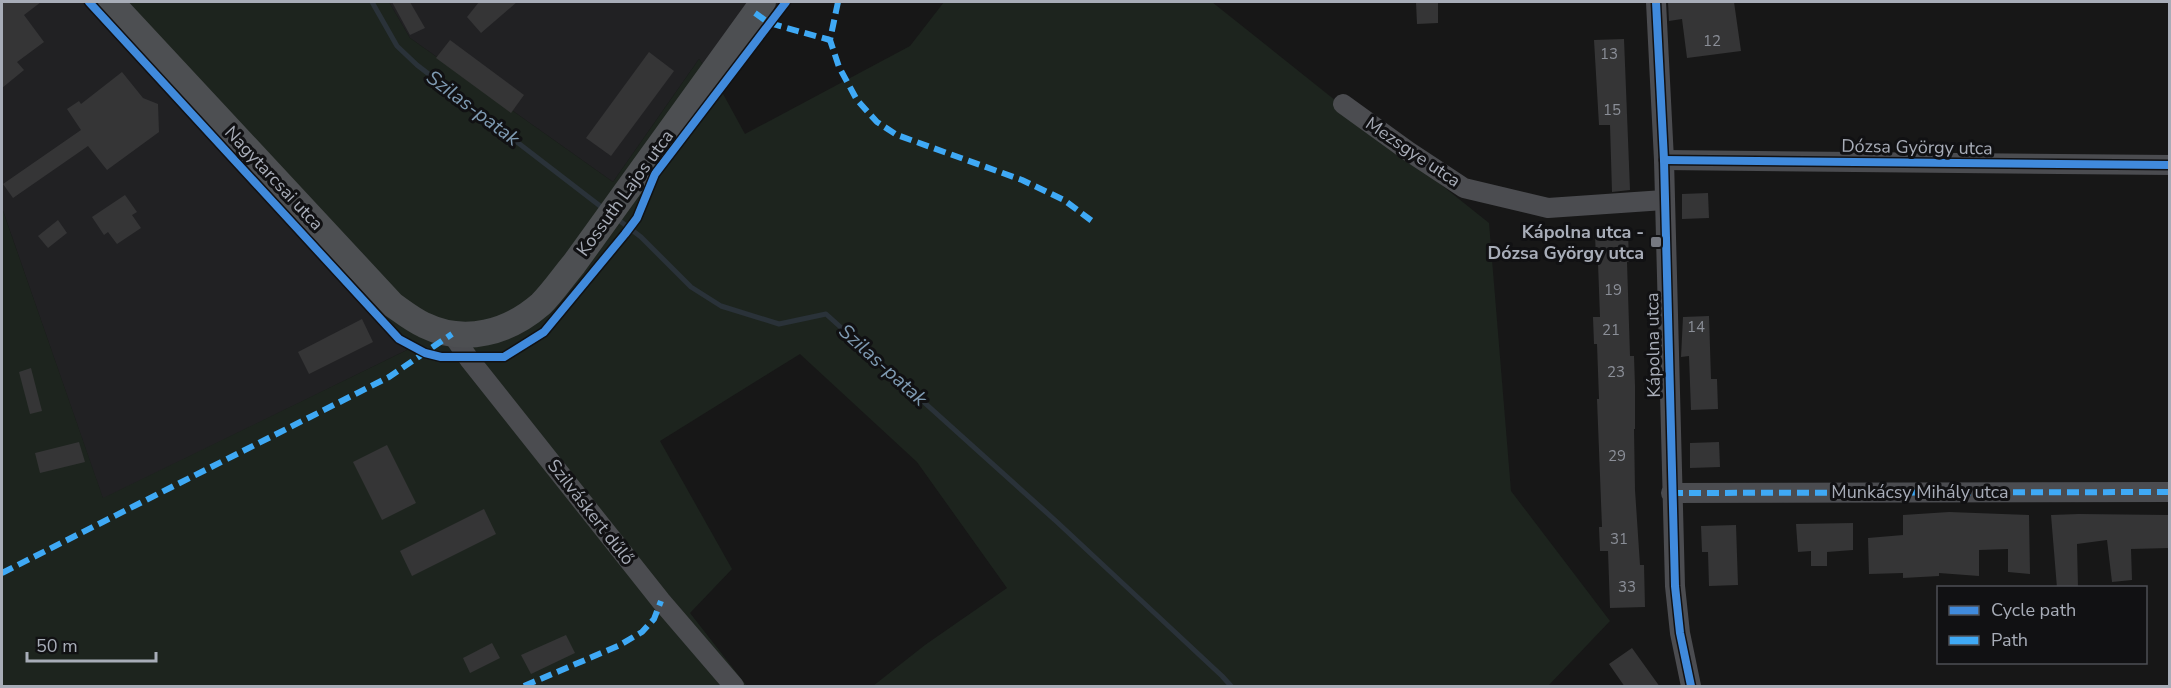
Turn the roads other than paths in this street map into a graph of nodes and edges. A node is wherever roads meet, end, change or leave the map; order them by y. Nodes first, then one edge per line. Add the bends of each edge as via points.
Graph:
1 (111, 2) edge
2 (763, 2) edge
3 (1656, 2) edge
4 (1343, 104) dead end
5 (1664, 160) junction
6 (2169, 165) edge
7 (1664, 200) junction
8 (452, 334) junction
9 (2169, 492) edge
10 (1671, 493) junction
11 (734, 687) edge
12 (1690, 687) edge

1 - 8 main road, Nagytarcsai utca via 393,305 425,326
2 - 8 main road, Kossuth Lajos utca via 542,302 503,328 483,335
3 - 5 street, Kápolna utca
4 - 7 street, Mezsgye utca via 1464,188 1548,208
5 - 6 street, Dózsa György utca
5 - 7 street, Kápolna utca
7 - 10 street, Kápolna utca
8 - 11 street, Szilváskert dűlő via 661,601
9 - 10 street, Munkácsy Mihály utca
10 - 12 street, Kápolna utca via 1675,586

